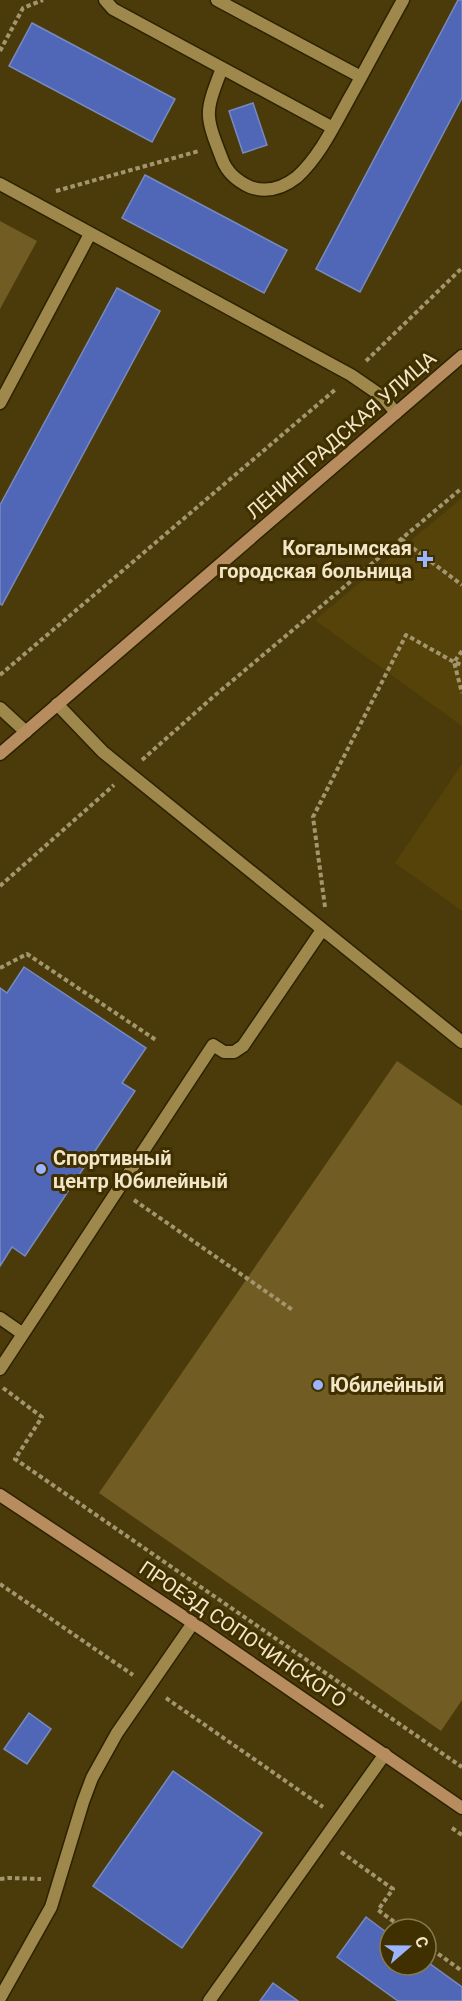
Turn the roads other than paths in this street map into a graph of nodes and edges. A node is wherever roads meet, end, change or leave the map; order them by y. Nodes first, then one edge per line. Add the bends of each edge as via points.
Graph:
1 (105, 0) edge
2 (217, 0) edge
3 (403, 0) edge
4 (222, 68) junction
5 (361, 77) junction
6 (333, 128) junction
7 (0, 184) edge
8 (90, 234) junction
9 (462, 356) edge
10 (0, 404) edge
11 (396, 413) junction
12 (57, 704) junction
13 (0, 708) edge
14 (26, 732) junction
15 (0, 754) edge
16 (317, 926) junction
17 (462, 1042) edge
18 (0, 1318) edge
19 (23, 1334) junction
20 (0, 1369) edge
21 (0, 1495) edge
22 (193, 1623) junction
23 (385, 1754) junction
24 (462, 1808) edge
25 (0, 1998) edge
26 (209, 2001) edge

1 - 4 lane via 113,9
2 - 5 lane
3 - 5 lane
4 - 6 lane
4 - 6 lane via 208,105 208,122 226,169 240,182 267,191 284,186 314,157
5 - 6 lane
7 - 8 lane
8 - 10 lane
8 - 11 lane via 351,375 383,398
9 - 11 street, ЛЕНИНГРАДСКАЯ УЛИЦА
11 - 12 street, ЛЕНИНГРАДСКАЯ УЛИЦА
12 - 14 street, ЛЕНИНГРАДСКАЯ УЛИЦА
12 - 16 lane via 87,737
13 - 14 lane
14 - 15 street, ЛЕНИНГРАДСКАЯ УЛИЦА
16 - 17 lane
16 - 19 lane via 243,1046 234,1052 224,1052 213,1045
18 - 19 lane
19 - 20 lane
21 - 22 street, ПРОЕЗД СОПОЧИНСКОГО
22 - 23 street, ПРОЕЗД СОПОЧИНСКОГО
22 - 25 lane via 117,1734 92,1778 51,1907
23 - 24 street, ПРОЕЗД СОПОЧИНСКОГО
23 - 26 lane

